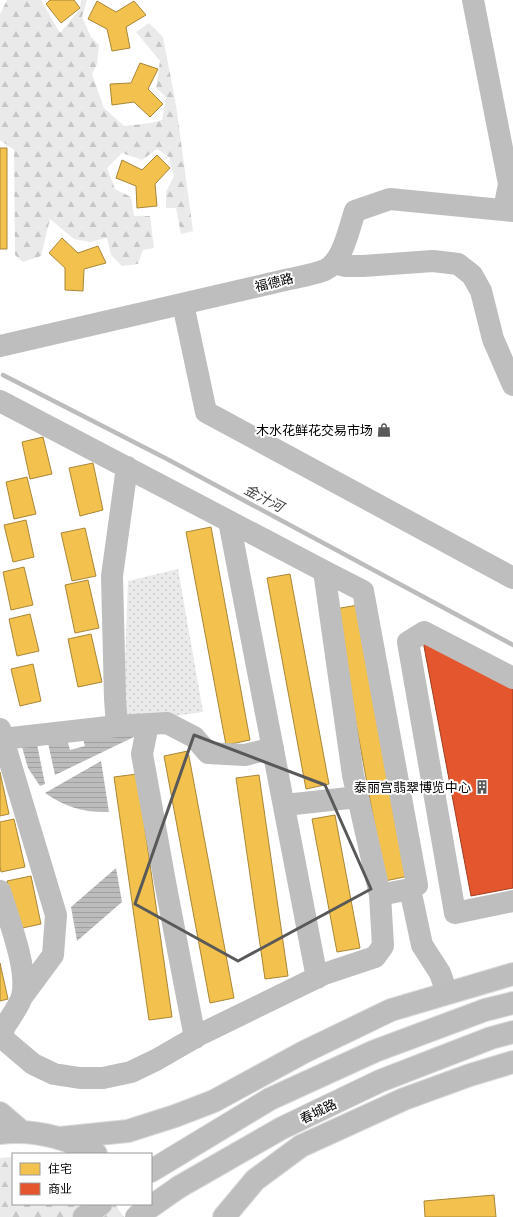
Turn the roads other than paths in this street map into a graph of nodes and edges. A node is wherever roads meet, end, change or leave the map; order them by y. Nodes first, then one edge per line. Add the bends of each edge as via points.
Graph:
1 (473, 0) edge
2 (509, 210) edge
3 (334, 263) junction
4 (183, 304) junction
5 (0, 346) edge
6 (513, 386) edge
7 (0, 401) edge
8 (127, 467) junction
9 (229, 521) junction
10 (324, 571) junction
11 (513, 578) edge
12 (513, 678) edge
13 (148, 724) junction
14 (117, 726) junction
15 (2, 734) edge
16 (273, 748) junction
17 (358, 797) junction
18 (285, 805) junction
19 (410, 889) junction
20 (0, 891) edge
21 (380, 895) junction
22 (513, 901) edge
23 (513, 974) edge
24 (317, 978) junction
25 (447, 993) junction
26 (22, 997) junction
27 (513, 1003) edge
28 (513, 1032) edge
29 (0, 1033) edge
30 (195, 1038) junction
31 (513, 1062) edge
32 (0, 1112) edge
33 (22, 1132) junction
34 (0, 1133) edge
35 (60, 1138) junction
36 (94, 1153) edge
37 (156, 1168) edge
38 (147, 1205) edge
39 (136, 1217) edge
40 (154, 1217) edge
41 (224, 1217) edge

1 - 2 street via 509,184
2 - 3 street via 390,199 355,211 340,256
3 - 4 street, 福德路 via 325,270
3 - 6 street via 345,266 433,261 458,264 472,275 481,291 493,339
4 - 5 street, 福德路
4 - 11 street via 206,412
7 - 8 street
8 - 9 street
8 - 14 street via 112,576
9 - 10 street
9 - 16 street
10 - 17 street
10 - 19 street via 363,590 417,885
12 - 22 street via 424,632 408,642 455,913
13 - 14 street
13 - 16 street via 167,723 194,738 208,754 245,755
13 - 30 street via 142,754
14 - 15 street
15 - 26 street via 56,915 53,955
16 - 18 street
17 - 18 street
17 - 21 street
18 - 24 street
19 - 21 street
19 - 25 street via 422,945 440,973
20 - 26 street via 20,958 24,980
21 - 24 street via 383,946 375,957
23 - 25 main road
24 - 30 street
25 - 35 main road via 391,1010 214,1100 174,1116 128,1131
26 - 29 street
27 - 37 main road via 485,1010 375,1051 277,1096
28 - 39 main road, 春城路, bridge via 380,1081 282,1128 179,1187
29 - 30 street via 32,1064 54,1074 80,1078 103,1078 131,1072
31 - 41 main road via 404,1098 301,1146 255,1180
32 - 33 main road
33 - 34 main road
33 - 35 main road
35 - 36 main road
38 - 40 main road

